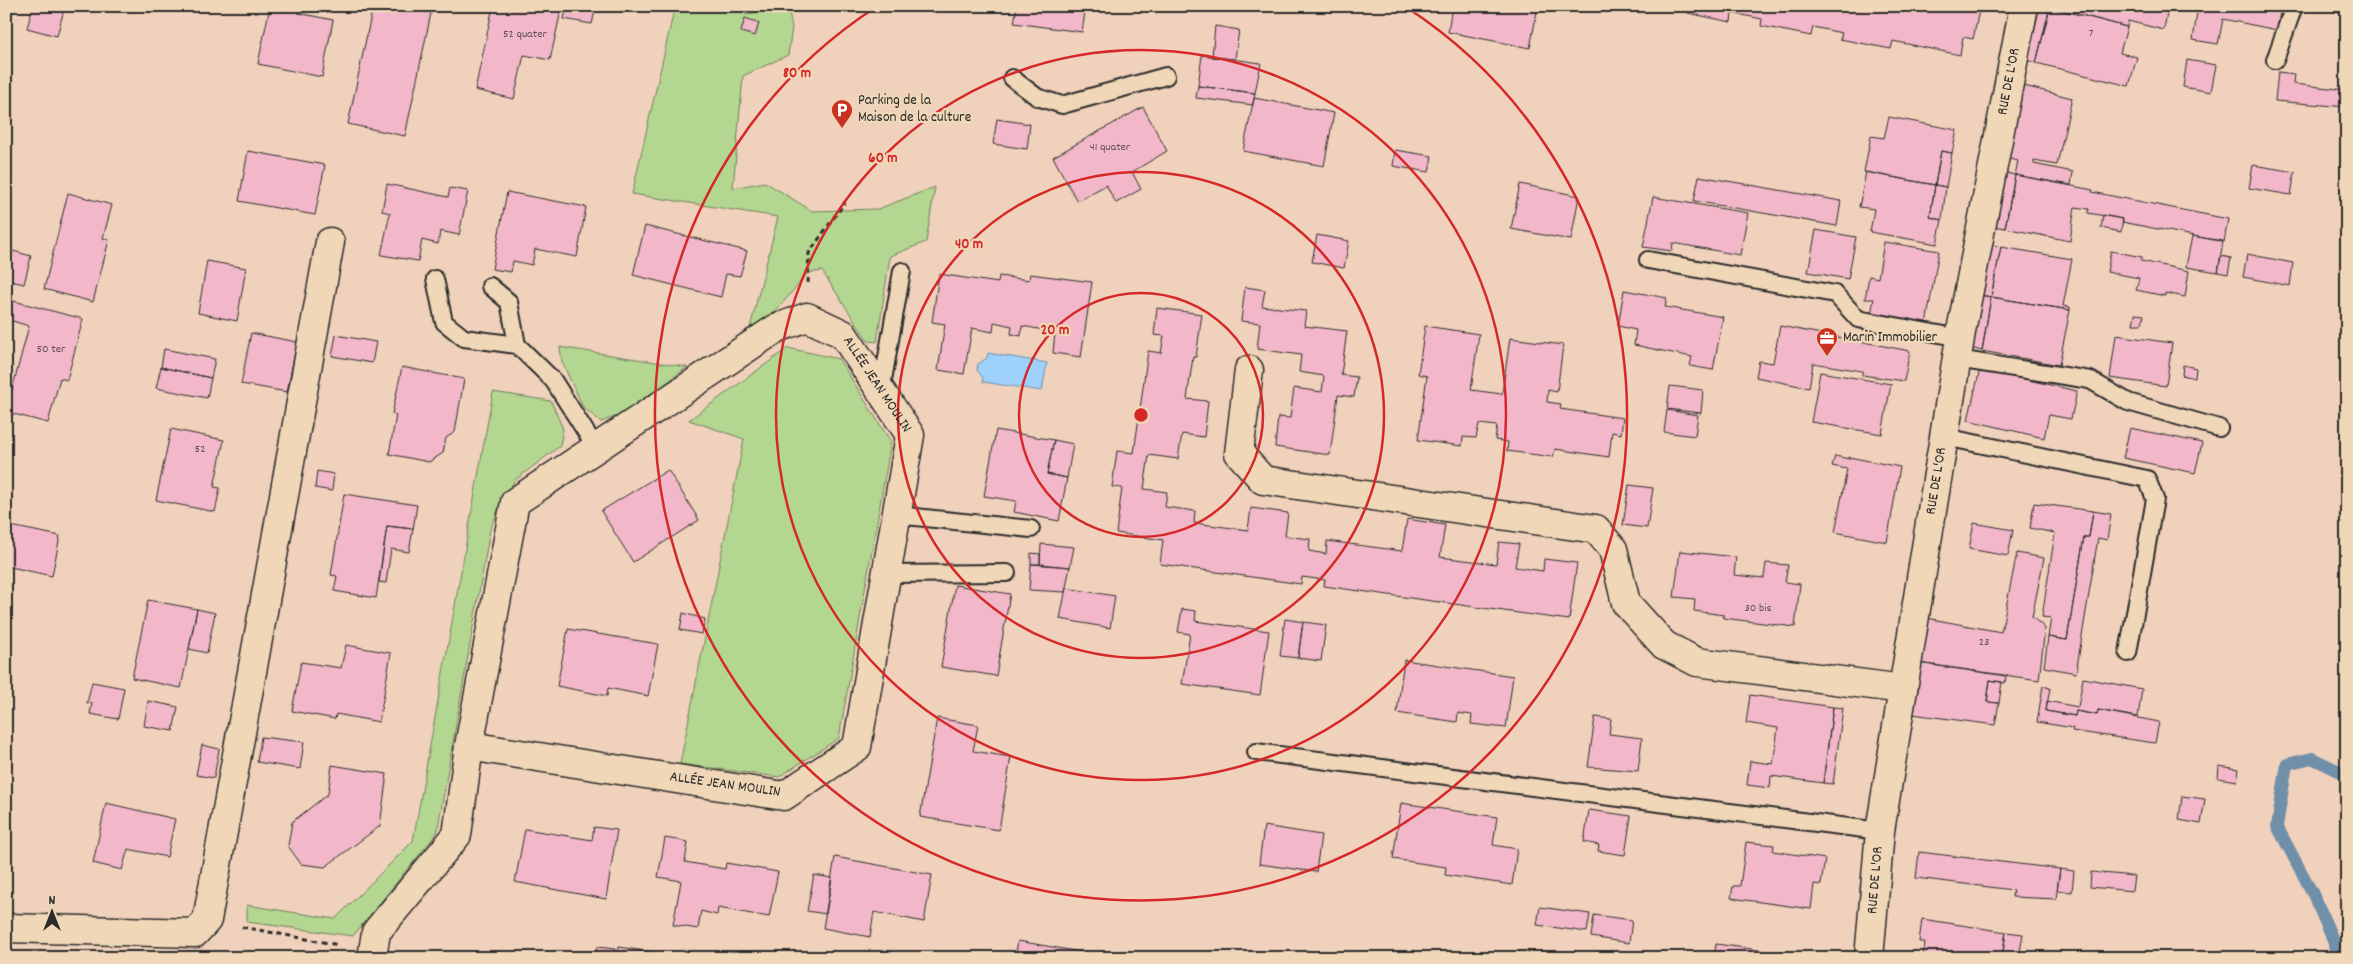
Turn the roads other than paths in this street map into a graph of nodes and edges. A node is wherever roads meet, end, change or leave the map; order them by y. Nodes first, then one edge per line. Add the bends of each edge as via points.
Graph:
1 (2024, 6) edge
2 (2294, 6) edge
3 (2275, 60) dead end
4 (1166, 76) dead end
5 (1012, 78) dead end
6 (330, 242) dead end
7 (1648, 260) dead end
8 (902, 271) dead end
9 (435, 279) dead end
10 (490, 286) dead end
11 (517, 345) junction
12 (1959, 348) junction
13 (1249, 370) dead end
14 (881, 392) junction
15 (2219, 428) dead end
16 (1945, 437) junction
17 (596, 448) junction
18 (896, 515) junction
19 (1031, 529) dead end
20 (1007, 573) dead end
21 (886, 574) junction
22 (2128, 653) dead end
23 (1903, 689) junction
24 (469, 746) junction
25 (1256, 752) dead end
26 (1880, 831) junction
27 (6, 928) edge
28 (372, 955) edge
29 (1869, 958) edge

1 - 12 street, RUE DE L'OR
2 - 3 lane
4 - 5 lane via 1062,105 1037,96
6 - 27 street via 207,920 195,933
7 - 12 lane via 1835,294 1858,320
8 - 14 lane
9 - 11 lane via 444,322 451,328 464,338
10 - 11 lane via 509,302
11 - 17 lane via 553,380
12 - 15 lane via 2090,380 2128,402
12 - 16 street, RUE DE L'OR
13 - 23 street via 1239,453 1263,480 1596,529 1613,548 1626,603 1664,645 1697,662
14 - 17 street, ALLÉE JEAN MOULIN via 843,334 807,317 777,328
14 - 18 street, ALLÉE JEAN MOULIN via 910,435
16 - 22 lane via 2147,479 2156,498
16 - 23 street, RUE DE L'OR
17 - 24 street via 515,502
18 - 19 lane
18 - 21 street, ALLÉE JEAN MOULIN
20 - 21 lane
21 - 24 street, ALLÉE JEAN MOULIN via 857,747 784,796
23 - 26 street, RUE DE L'OR
24 - 28 street via 457,835 376,932
25 - 26 lane
26 - 29 street, RUE DE L'OR

